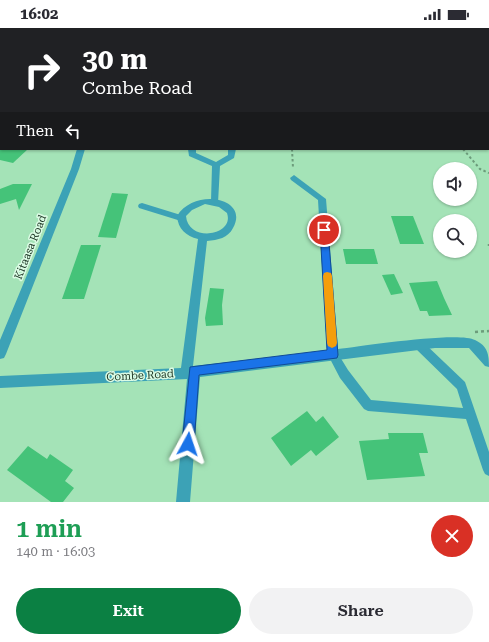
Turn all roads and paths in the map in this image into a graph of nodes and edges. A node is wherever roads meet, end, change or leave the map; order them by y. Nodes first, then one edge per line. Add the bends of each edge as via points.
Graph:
1 (81, 150) edge
2 (192, 150) edge
3 (232, 150) edge
4 (292, 150) edge
5 (464, 150) edge
6 (216, 165) junction
7 (489, 173) edge
8 (294, 178) joint
9 (215, 201) junction
10 (142, 206) dead end
11 (181, 218) junction
12 (203, 238) junction
13 (419, 345) junction
14 (0, 354) edge
15 (333, 355) junction
16 (489, 362) edge
17 (190, 372) junction
18 (0, 382) edge
19 (470, 414) junction
20 (489, 470) edge
21 (183, 502) edge

1 - 14 street, Kitaasa Road
2 - 6 lane via 192,154
3 - 6 lane via 231,156
4 - 8 path
5 - 7 path via 480,169
6 - 9 lane
8 - 15 street via 322,199
9 - 11 street via 193,204 185,210
9 - 12 street via 225,205 232,213 233,222 227,230 216,236
10 - 11 lane
11 - 12 street via 183,227 191,234
12 - 17 street
13 - 15 street, Combe Road
13 - 16 street, Combe Road via 471,343
13 - 19 lane via 461,386
15 - 17 street, Combe Road
15 - 19 lane via 368,405
17 - 18 street, Combe Road
17 - 21 street
19 - 20 lane

